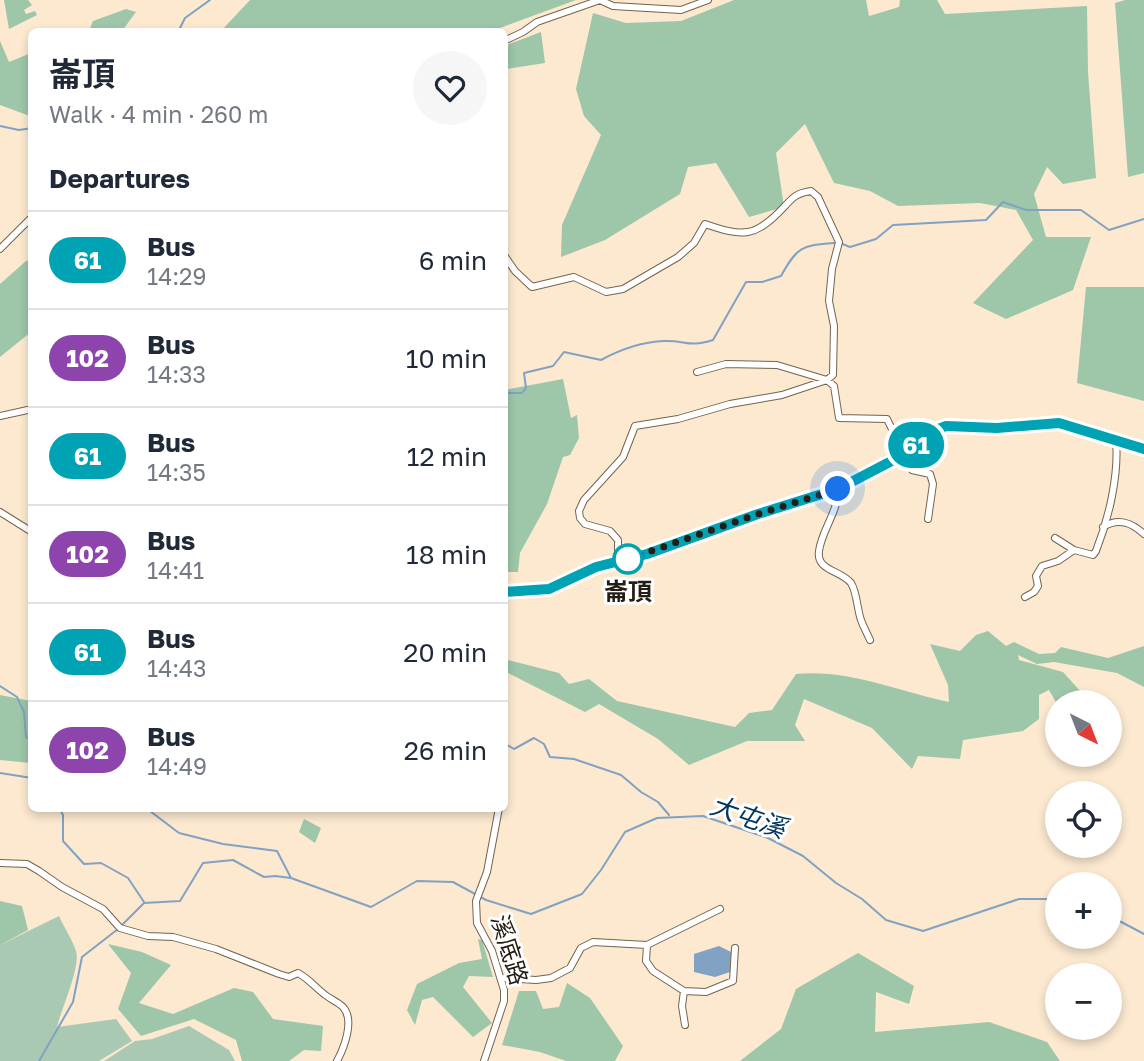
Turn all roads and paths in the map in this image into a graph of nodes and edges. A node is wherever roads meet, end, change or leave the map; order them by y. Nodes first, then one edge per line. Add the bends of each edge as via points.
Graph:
1 (600, 0) edge
2 (708, 0) edge
3 (508, 39) edge
4 (28, 221) edge
5 (0, 249) edge
6 (508, 261) edge
7 (697, 372) dead end
8 (827, 380) junction
9 (28, 410) edge
10 (0, 416) edge
11 (1116, 440) junction
12 (1144, 449) edge
13 (905, 454) junction
14 (838, 489) junction
15 (0, 512) edge
16 (928, 520) dead end
17 (1102, 527) junction
18 (28, 530) edge
19 (1144, 534) edge
20 (1055, 538) dead end
21 (1074, 550) junction
22 (618, 562) junction
23 (508, 592) edge
24 (1025, 597) dead end
25 (870, 639) dead end
26 (498, 812) edge
27 (0, 863) edge
28 (720, 909) dead end
29 (647, 945) junction
30 (735, 948) dead end
31 (502, 978) junction
32 (684, 991) junction
33 (685, 1025) dead end
34 (337, 1061) edge
35 (484, 1061) edge

1 - 2 street via 613,6 681,10
1 - 3 street via 537,22
4 - 5 street
6 - 8 street via 532,288 574,277 611,292 678,257 694,243 705,224 730,233 754,232 797,193 811,191 839,242 829,301 834,326 833,375
7 - 8 street via 726,364 777,365
8 - 13 street via 834,386 839,418 887,419
8 - 22 street via 782,395 635,426 624,457 579,510 585,524 610,531 618,540
9 - 10 street
11 - 12 street
11 - 13 street via 1059,423 946,426
11 - 17 street via 1116,481
13 - 14 street
13 - 16 street via 912,470 932,478
14 - 22 street
14 - 25 street via 838,504 819,549 819,560 852,585
15 - 18 street
17 - 19 street via 1112,522 1132,523
17 - 21 street via 1093,555
20 - 21 street
21 - 24 street via 1042,566 1038,586
22 - 23 street via 549,589
26 - 31 street, 溪底路 via 487,872 476,901 477,923
27 - 34 street via 26,864 39,871 103,909 120,928 216,949 279,974 298,973 347,1015 346,1038
28 - 29 street
29 - 31 street via 593,942 580,948 570,968 551,978
29 - 32 street via 646,961 653,971
30 - 32 street via 733,981 706,992
31 - 35 street, 溪底路 via 504,1002
32 - 33 street

